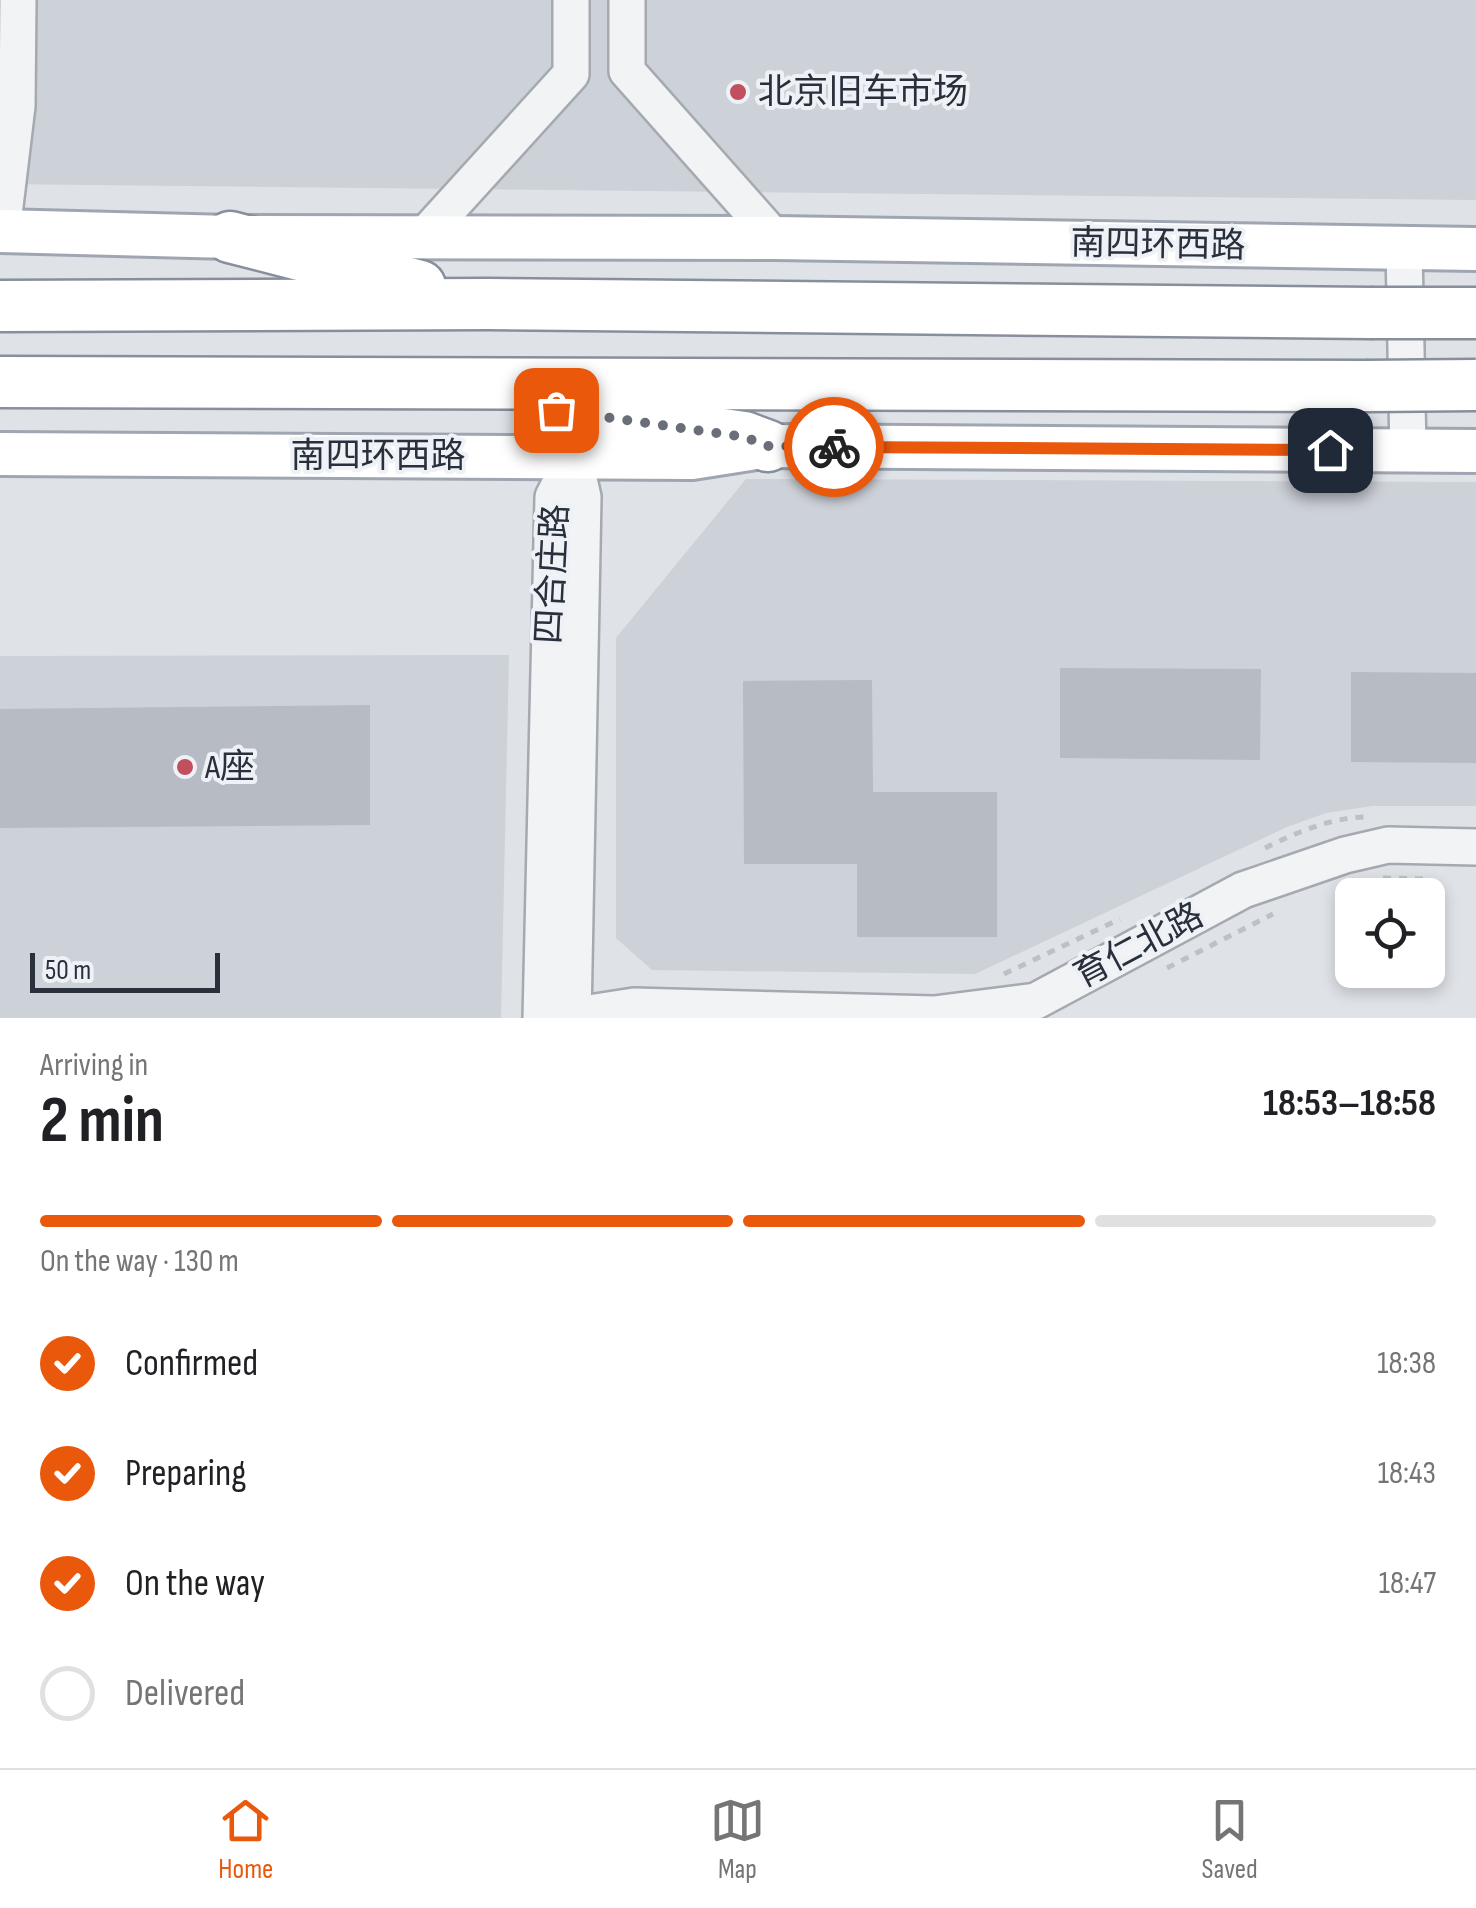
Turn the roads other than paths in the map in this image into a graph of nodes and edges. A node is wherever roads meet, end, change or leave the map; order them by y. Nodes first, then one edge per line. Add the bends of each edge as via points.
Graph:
1 (18, 0) edge
2 (571, 0) edge
3 (627, 0) edge
4 (1, 230) edge
5 (230, 236) junction
6 (423, 237) junction
7 (775, 238) junction
8 (1476, 248) edge
9 (1404, 249) junction
10 (488, 304) junction
11 (0, 306) edge
12 (1476, 313) edge
13 (0, 382) edge
14 (350, 383) junction
15 (1476, 385) edge
16 (768, 446) junction
17 (1408, 451) junction
18 (1476, 451) edge
19 (0, 454) edge
20 (574, 457) junction
21 (1476, 847) edge
22 (1476, 856) edge
23 (561, 1017) edge
24 (1027, 1018) edge

1 - 4 street via 17,106
2 - 6 street via 571,74
3 - 7 street via 627,71
4 - 5 main road, 南四环西路
5 - 6 main road, 南四环西路
5 - 10 highway
6 - 7 main road, 南四环西路
7 - 9 main road, 南四环西路
8 - 9 main road, 南四环西路
9 - 17 street
10 - 11 highway, 南四环西路
10 - 12 highway, 南四环西路, bridge
13 - 14 highway, 南四环西路
14 - 15 highway, 南四环西路, bridge
14 - 16 highway via 744,437
16 - 17 main road, 南四环西路
16 - 20 main road, 南四环西路 via 692,458
17 - 18 main road, 南四环西路
19 - 20 main road, 南四环西路
20 - 23 street, 四合庄路 via 583,497
21 - 23 street, 育仁北路 via 1388,845 1244,890 1036,1001 934,1014 634,1006
22 - 24 street, 育仁北路 via 1393,858 1250,901

